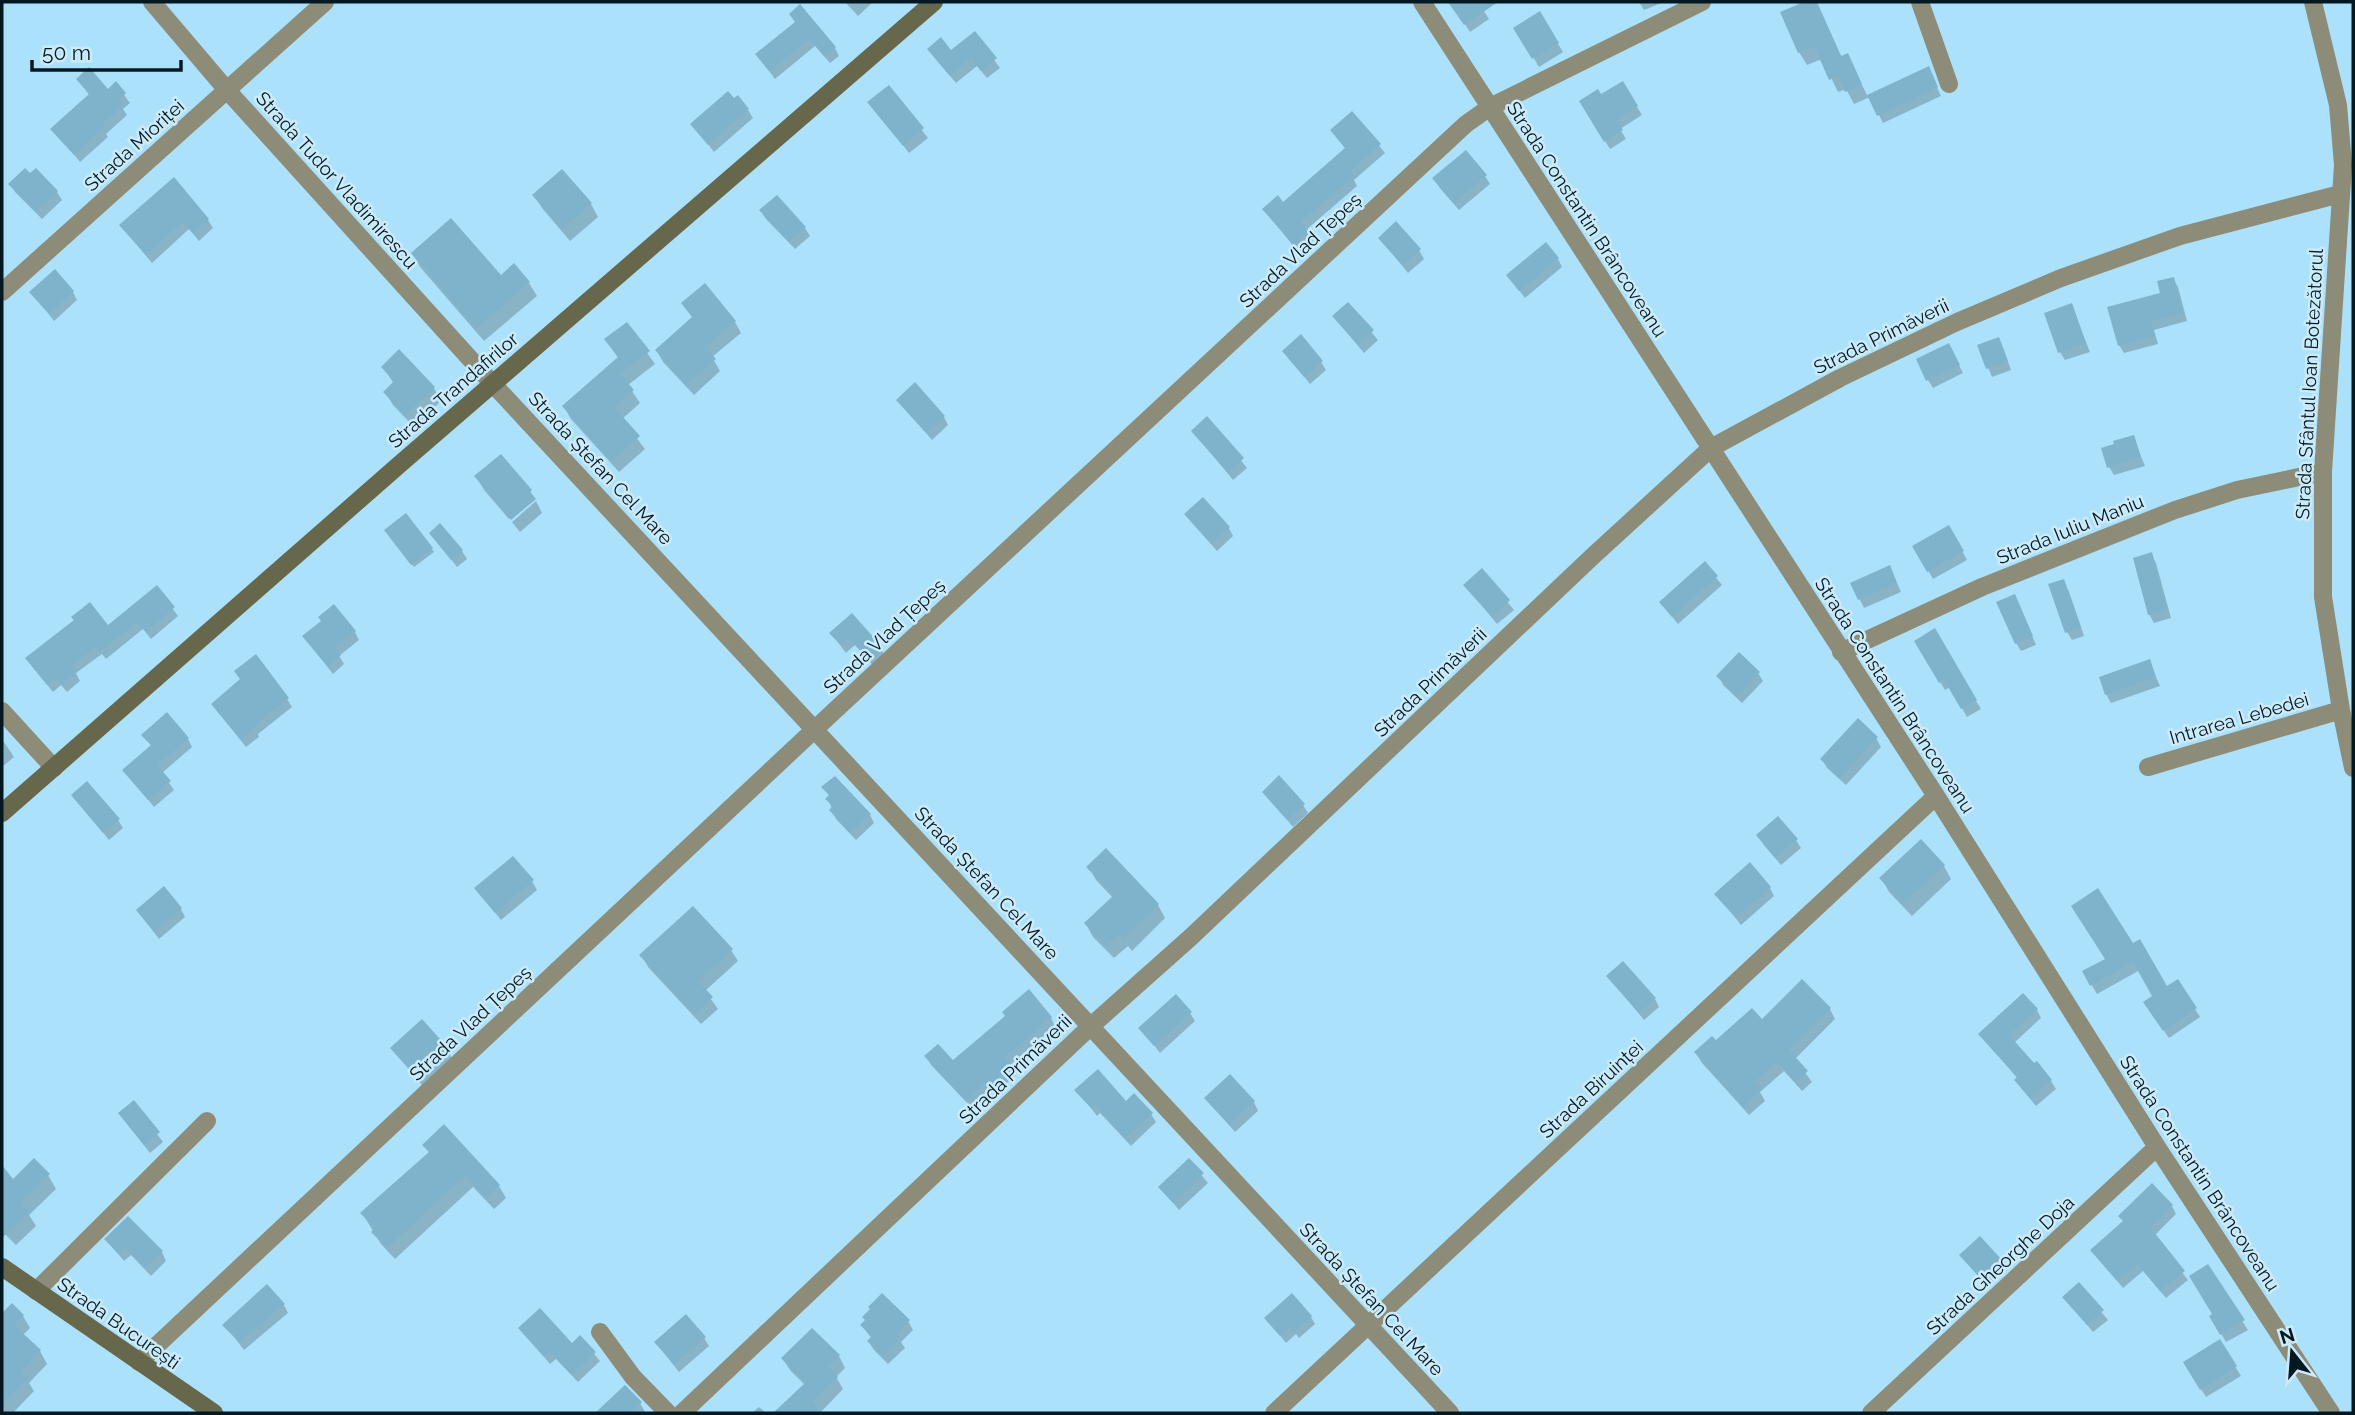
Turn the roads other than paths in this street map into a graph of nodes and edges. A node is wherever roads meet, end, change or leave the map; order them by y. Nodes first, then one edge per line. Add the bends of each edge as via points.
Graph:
1 (152, 2) edge
2 (325, 2) edge
3 (1422, 2) edge
4 (1702, 2) edge
5 (1920, 2) edge
6 (2314, 2) edge
7 (925, 5) edge
8 (1949, 83) dead end
9 (226, 89) junction
10 (1490, 107) junction
11 (2340, 194) junction
12 (2, 292) edge
13 (492, 383) junction
14 (1711, 448) junction
15 (2323, 472) junction
16 (1841, 652) junction
17 (2341, 710) junction
18 (2, 711) edge
19 (815, 729) junction
20 (2148, 767) dead end
21 (54, 768) junction
22 (2353, 768) edge
23 (1936, 796) junction
24 (2, 813) edge
25 (1090, 1026) junction
26 (207, 1121) dead end
27 (2157, 1147) junction
28 (2, 1267) edge
29 (36, 1291) junction
30 (1367, 1325) junction
31 (600, 1332) dead end
32 (139, 1362) junction
33 (214, 1413) edge
34 (668, 1413) edge
35 (682, 1413) edge
36 (1275, 1413) edge
37 (1450, 1413) edge
38 (1871, 1413) edge
39 (2331, 1413) edge

1 - 9 street, Strada Tudor Vladimirescu
2 - 9 street, Strada Mioriței
3 - 10 street, Strada Constantin Brâncoveanu
4 - 10 street, Strada Vlad Țepeș
5 - 8 street
6 - 11 street, Strada Sfântul Ioan Botezătorul via 2338,104 2343,165
7 - 13 main road, Strada Trandafirilor
9 - 12 street, Strada Mioriței
9 - 13 street, Strada Tudor Vladimirescu
10 - 14 street, Strada Constantin Brâncoveanu
10 - 19 street, Strada Vlad Țepeș via 1466,124
11 - 14 street, Strada Primăverii via 2180,236 2061,278 1840,378
11 - 15 street, Strada Sfântul Ioan Botezătorul
13 - 19 street, Strada Ștefan Cel Mare
13 - 21 main road, Strada Trandafirilor
14 - 16 street, Strada Constantin Brâncoveanu
14 - 25 street, Strada Primăverii via 1211,919
15 - 16 street, Strada Iuliu Maniu via 2237,490 2175,510 1982,587
15 - 17 street, Strada Sfântul Ioan Botezătorul via 2323,597
16 - 23 street, Strada Constantin Brâncoveanu
17 - 20 street, Intrarea Lebedei
17 - 22 street, Strada Sfântul Ioan Botezătorul
18 - 21 street
19 - 25 street, Strada Ștefan Cel Mare
19 - 32 street, Strada Vlad Țepeș
21 - 24 main road, Strada Trandafirilor
23 - 27 street, Strada Constantin Brâncoveanu
23 - 30 street, Strada Biruinței
25 - 30 street, Strada Ștefan Cel Mare
25 - 35 street, Strada Primăverii
26 - 29 street
27 - 38 street, Strada Gheorghe Doja
27 - 39 street, Strada Constantin Brâncoveanu
28 - 29 main road, Strada București
29 - 32 main road, Strada București
30 - 36 street, Strada Biruinței
30 - 37 street, Strada Ștefan Cel Mare
31 - 34 street via 633,1377
32 - 33 main road, Strada București

